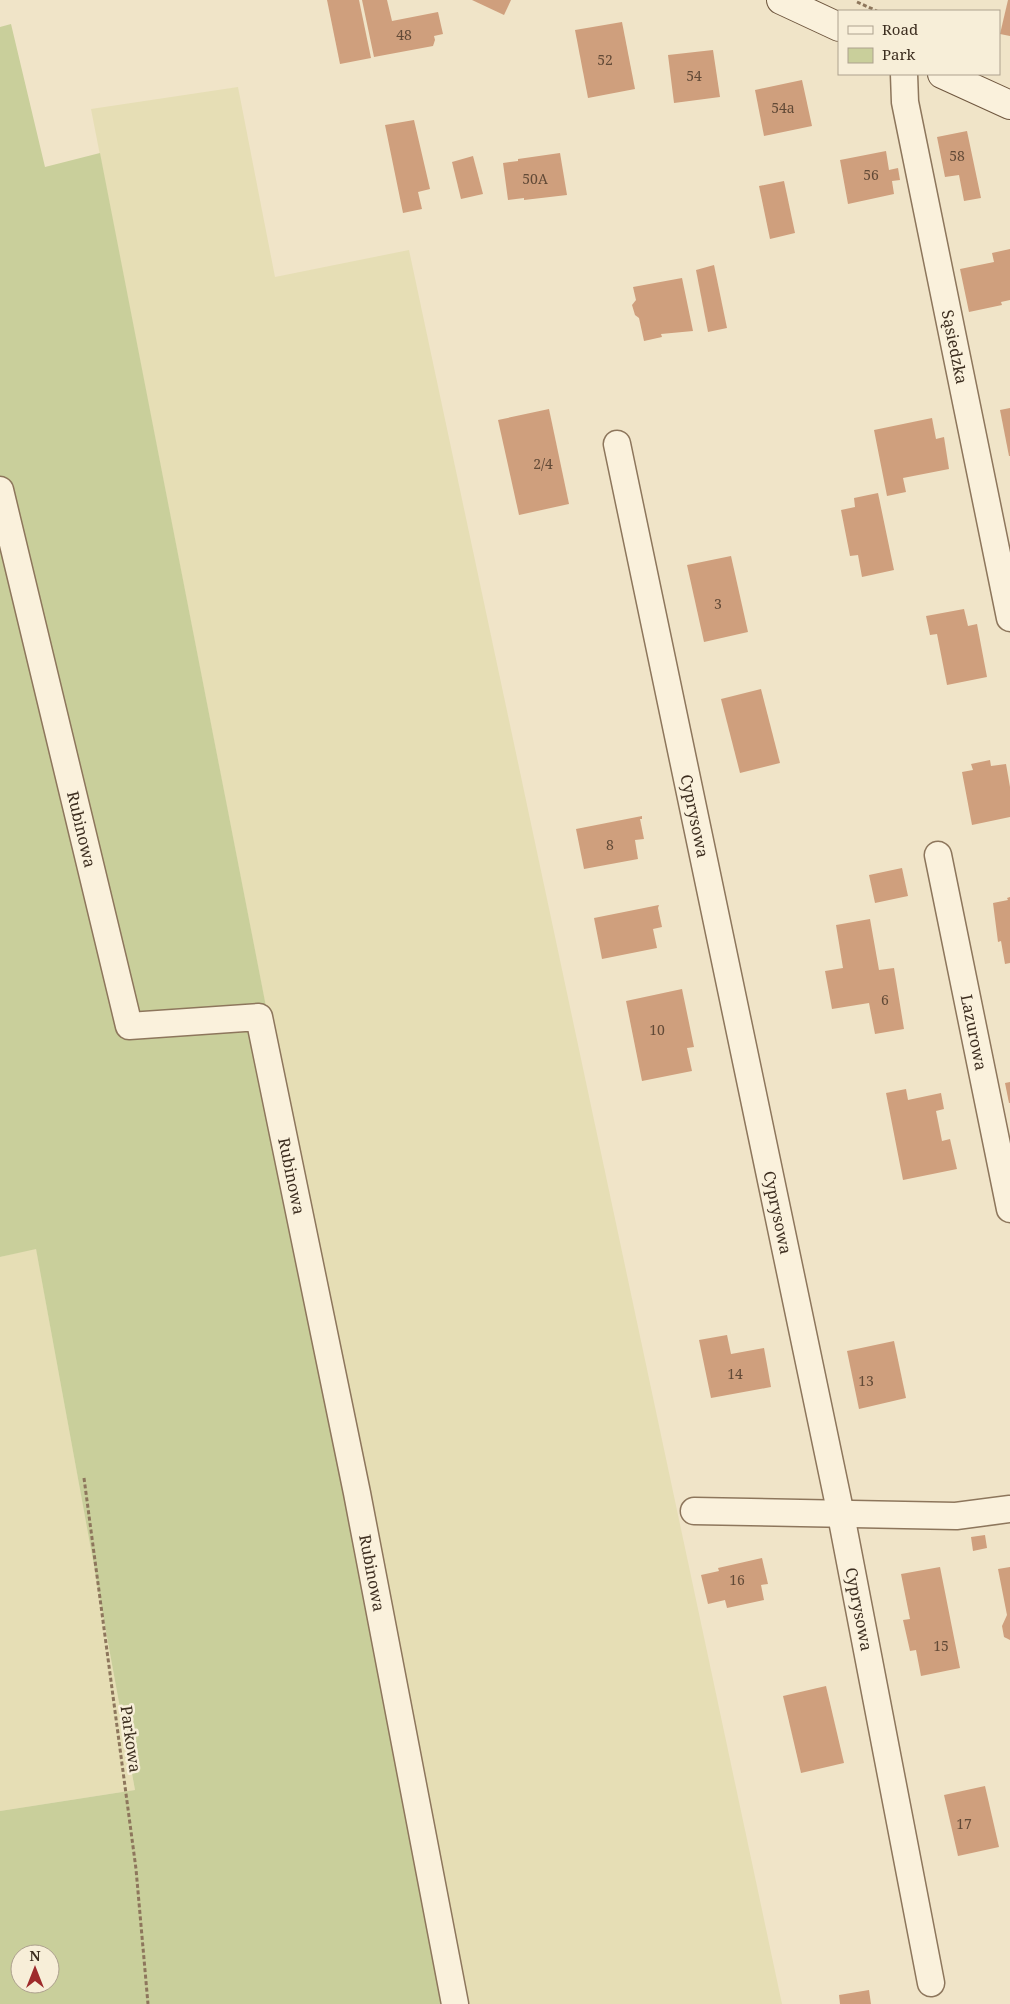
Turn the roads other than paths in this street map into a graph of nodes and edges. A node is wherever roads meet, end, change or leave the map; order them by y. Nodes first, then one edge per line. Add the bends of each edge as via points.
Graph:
1 (781, 0) edge
2 (838, 27) edge
3 (904, 75) edge
4 (944, 75) edge
5 (1010, 104) edge
6 (617, 444) dead end
7 (0, 490) edge
8 (1010, 618) edge
9 (938, 855) dead end
10 (1010, 1209) edge
11 (1010, 1509) edge
12 (694, 1511) dead end
13 (841, 1515) junction
14 (931, 1983) dead end
15 (455, 2004) edge

1 - 2 main road
3 - 8 street, Sąsiedzka via 905,102
4 - 5 main road
6 - 13 street, Cyprysowa
7 - 15 street, Rubinowa via 129,1026 259,1017 358,1493
9 - 10 street, Lazurowa
11 - 13 street via 956,1516
12 - 13 street
13 - 14 street, Cyprysowa

